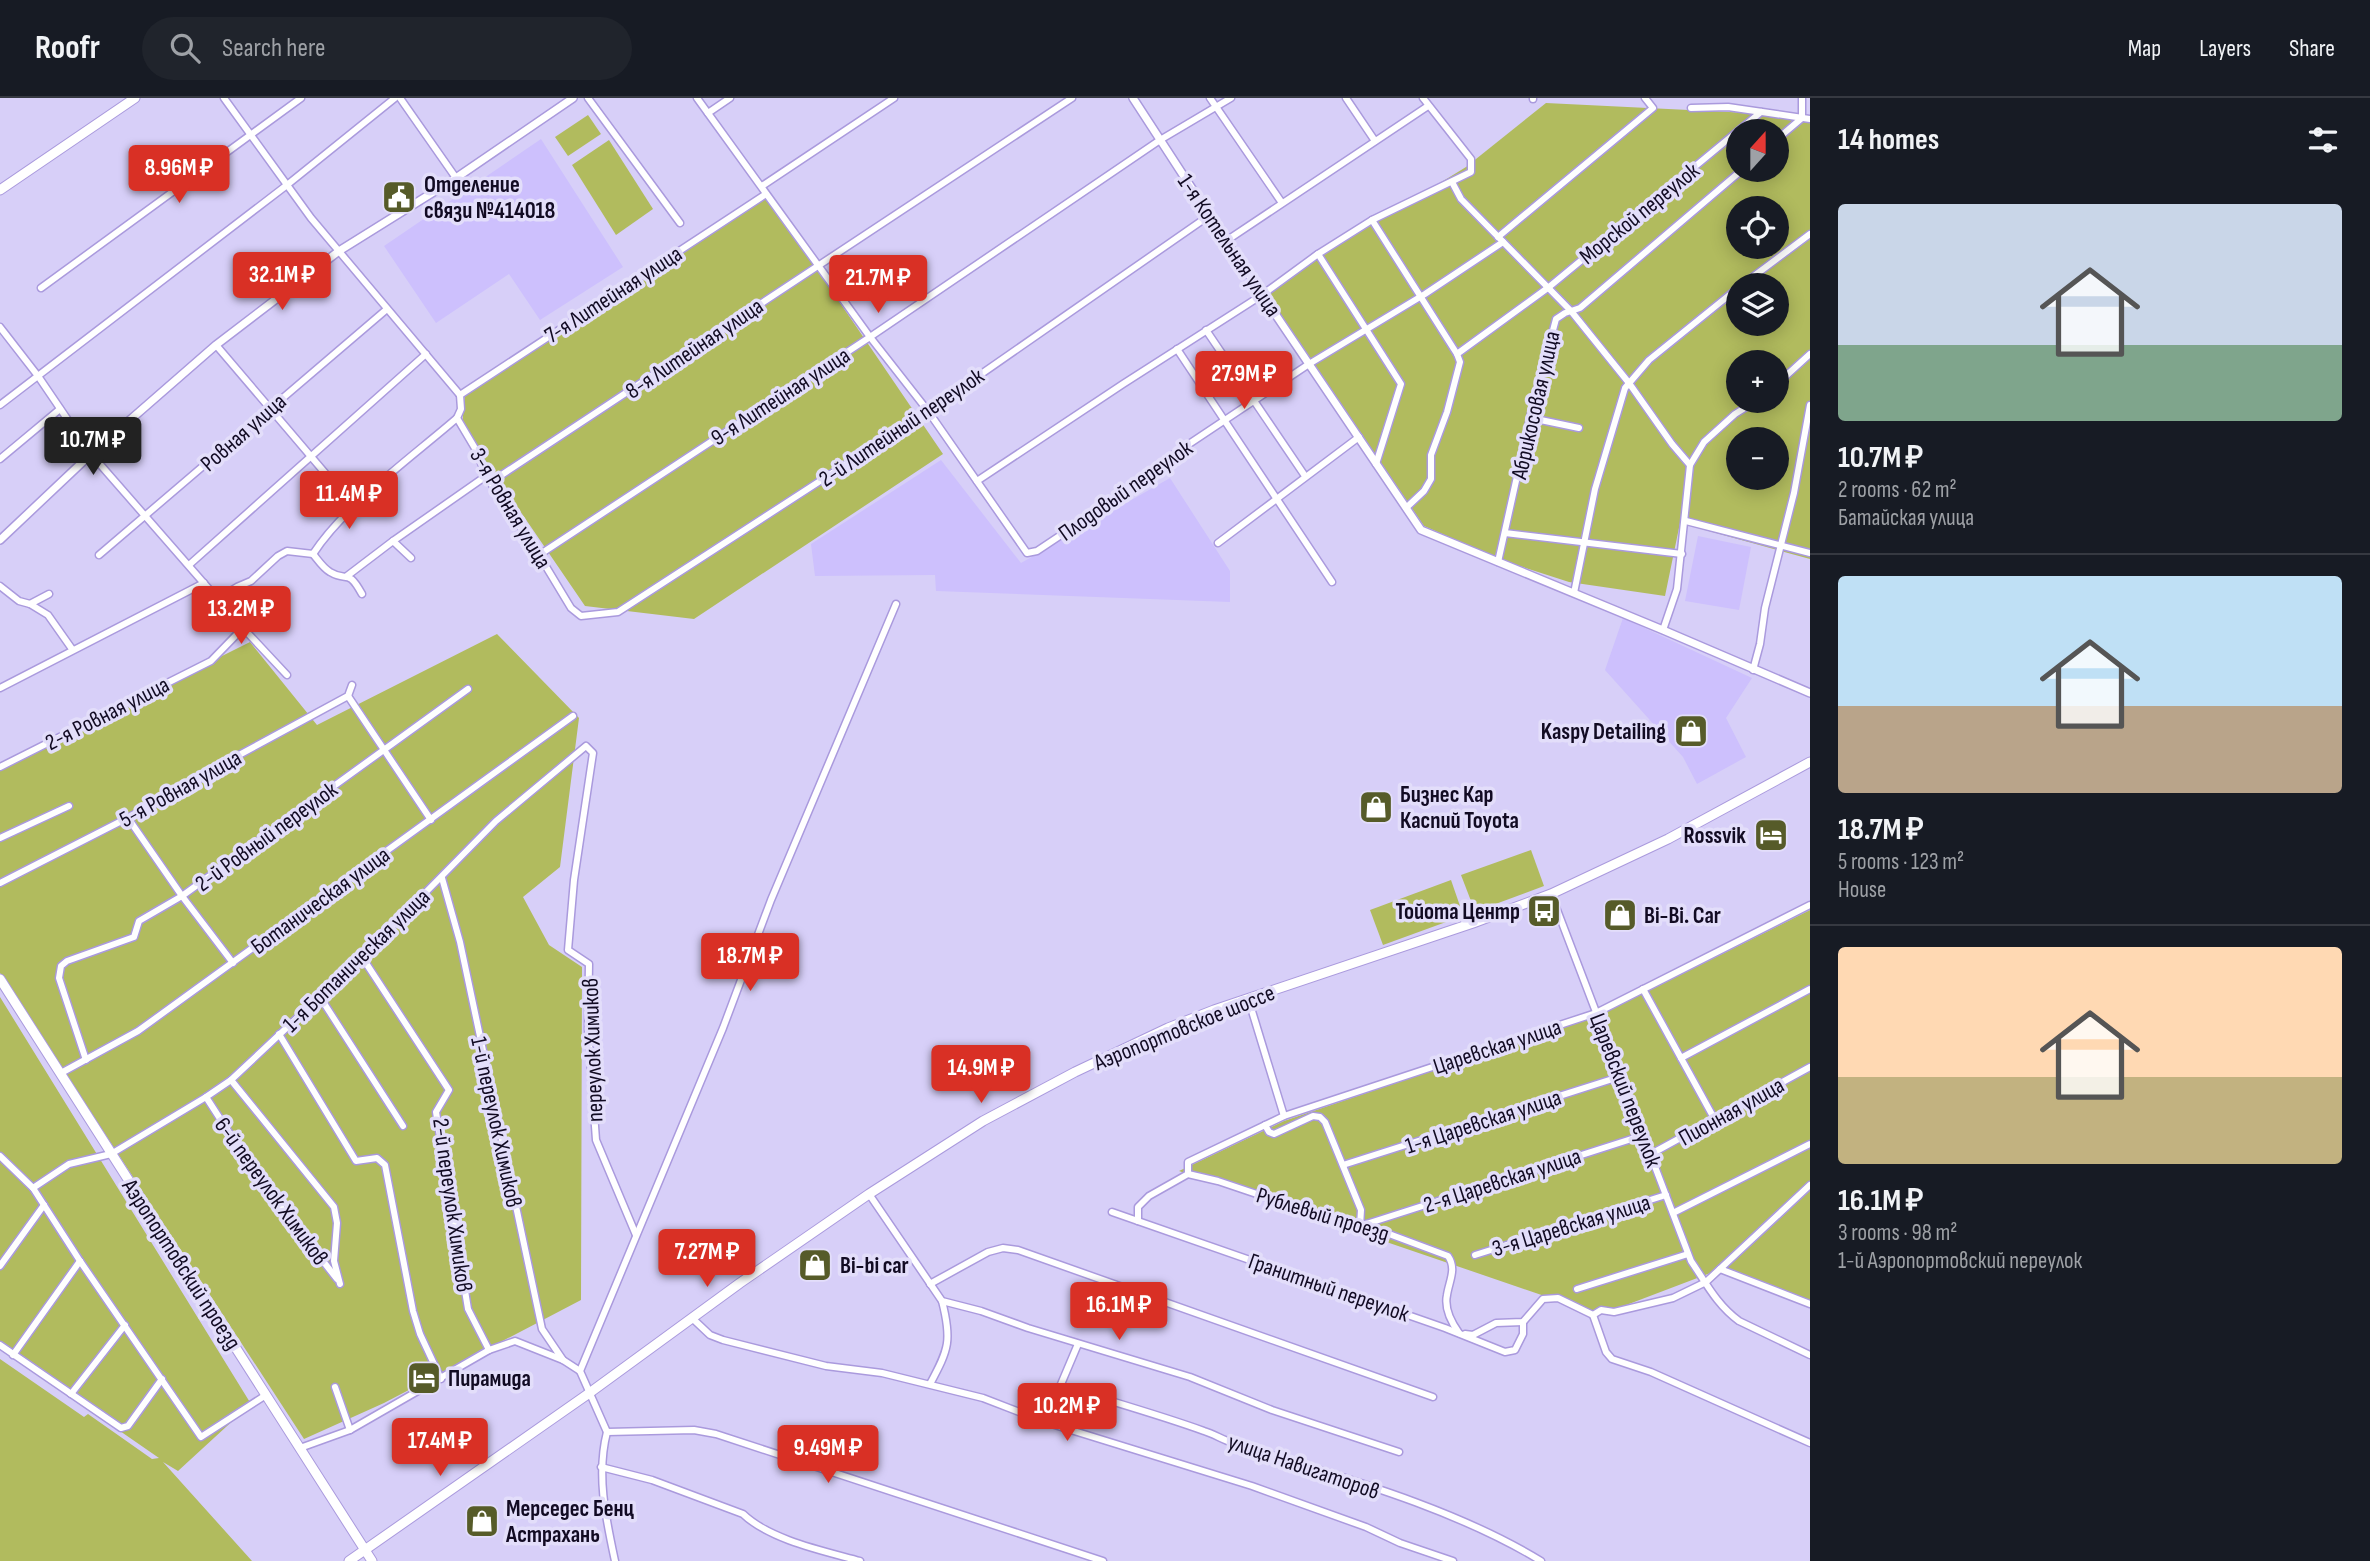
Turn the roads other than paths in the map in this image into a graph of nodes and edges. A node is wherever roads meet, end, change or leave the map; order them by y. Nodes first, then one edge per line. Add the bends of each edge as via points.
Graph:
1 (135, 98) edge
2 (224, 98) edge
3 (301, 98) edge
4 (394, 98) edge
5 (400, 98) edge
6 (573, 98) edge
7 (588, 98) edge
8 (697, 98) edge
9 (730, 98) edge
10 (894, 98) edge
11 (1072, 98) edge
12 (1133, 98) edge
13 (1210, 98) edge
14 (1231, 98) edge
15 (1346, 98) edge
16 (1423, 98) edge
17 (1645, 98) edge
18 (1802, 98) edge
19 (1428, 106) junction
20 (1216, 107) junction
21 (1690, 108) dead end
22 (1760, 112) junction
23 (708, 113) junction
24 (1806, 119) edge
25 (1789, 131) edge
26 (250, 136) junction
27 (1160, 140) junction
28 (1375, 141) junction
29 (456, 178) junction
30 (1452, 182) junction
31 (1728, 182) edge
32 (287, 184) junction
33 (762, 186) junction
34 (0, 190) edge
35 (766, 194) junction
36 (1282, 203) junction
37 (1210, 215) junction
38 (1373, 220) junction
39 (680, 223) dead end
40 (1810, 234) edge
41 (1500, 239) junction
42 (1226, 241) junction
43 (339, 251) junction
44 (1318, 254) junction
45 (817, 265) junction
46 (1758, 273) edge
47 (1549, 287) junction
48 (41, 288) dead end
49 (1262, 295) junction
50 (1421, 297) junction
51 (1726, 298) edge
52 (387, 309) junction
53 (1571, 311) junction
54 (0, 327) edge
55 (1206, 330) junction
56 (1366, 330) junction
57 (3, 337) edge
58 (870, 337) junction
59 (216, 345) junction
60 (1177, 349) junction
61 (1457, 354) junction
62 (1810, 354) edge
63 (426, 355) junction
64 (1801, 362) junction
65 (1309, 364) junction
66 (1810, 364) edge
67 (1789, 373) edge
68 (37, 376) junction
69 (1629, 383) junction
70 (460, 395) junction
71 (1255, 402) junction
72 (0, 405) edge
73 (1810, 405) edge
74 (60, 409) junction
75 (270, 410) junction
76 (928, 411) junction
77 (1737, 413) edge
78 (457, 418) junction
79 (1531, 418) junction
80 (1226, 421) junction
81 (1579, 428) dead end
82 (1359, 437) junction
83 (91, 454) junction
84 (311, 455) junction
85 (0, 460) edge
86 (1377, 464) junction
87 (1690, 465) junction
88 (1305, 476) junction
89 (488, 479) junction
90 (977, 481) junction
91 (1277, 498) junction
92 (354, 507) junction
93 (1406, 508) junction
94 (146, 516) junction
95 (1686, 521) junction
96 (1505, 533) junction
97 (0, 540) edge
98 (393, 541) junction
99 (1583, 542) junction
100 (1218, 543) dead end
101 (1782, 544) junction
102 (1810, 553) edge
103 (313, 554) junction
104 (1682, 554) junction
105 (99, 555) dead end
106 (539, 555) junction
107 (411, 558) dead end
108 (1498, 562) junction
109 (189, 565) junction
110 (347, 576) junction
111 (1332, 582) dead end
112 (204, 583) junction
113 (0, 586) edge
114 (1574, 593) junction
115 (49, 594) dead end
116 (362, 594) dead end
117 (219, 598) junction
118 (30, 604) junction
119 (896, 604) dead end
120 (581, 616) joint
121 (243, 628) junction
122 (1662, 629) junction
123 (72, 649) junction
124 (1753, 670) junction
125 (287, 675) dead end
126 (352, 685) dead end
127 (0, 688) edge
128 (468, 689) dead end
129 (1810, 693) edge
130 (348, 696) junction
131 (573, 716) dead end
132 (586, 746) joint
133 (384, 751) junction
134 (1810, 762) edge
135 (0, 767) edge
136 (69, 806) dead end
137 (128, 818) junction
138 (431, 820) junction
139 (0, 838) edge
140 (442, 878) junction
141 (0, 883) edge
142 (1551, 894) junction
143 (182, 896) junction
144 (1810, 905) edge
145 (362, 957) junction
146 (233, 964) junction
147 (0, 979) edge
148 (1643, 989) junction
149 (1810, 989) edge
150 (320, 997) junction
151 (1248, 998) junction
152 (1596, 1013) junction
153 (279, 1034) junction
154 (1681, 1058) junction
155 (86, 1060) junction
156 (1810, 1068) edge
157 (61, 1073) junction
158 (1622, 1076) junction
159 (231, 1080) junction
160 (206, 1097) junction
161 (1284, 1116) junction
162 (1715, 1120) junction
163 (1265, 1125) junction
164 (403, 1126) dead end
165 (1644, 1135) junction
166 (1810, 1144) edge
167 (111, 1154) junction
168 (1651, 1154) junction
169 (0, 1156) edge
170 (1343, 1165) junction
171 (1188, 1174) junction
172 (1810, 1185) edge
173 (33, 1188) junction
174 (869, 1194) junction
175 (1666, 1195) junction
176 (44, 1206) junction
177 (1112, 1212) dead end
178 (1673, 1213) junction
179 (1138, 1221) junction
180 (1360, 1226) junction
181 (636, 1235) junction
182 (1688, 1254) junction
183 (1475, 1255) dead end
184 (80, 1261) junction
185 (0, 1266) edge
186 (1718, 1270) junction
187 (1706, 1282) junction
188 (930, 1284) junction
189 (1577, 1289) dead end
190 (942, 1301) junction
191 (1810, 1304) edge
192 (1593, 1315) junction
193 (692, 1318) junction
194 (1523, 1322) junction
195 (125, 1325) junction
196 (1459, 1333) junction
197 (1078, 1343) junction
198 (0, 1345) edge
199 (489, 1350) junction
200 (1810, 1355) edge
201 (13, 1356) junction
202 (563, 1360) junction
203 (580, 1371) junction
204 (162, 1379) junction
205 (441, 1379) junction
206 (930, 1384) junction
207 (1062, 1386) junction
208 (335, 1387) dead end
209 (71, 1394) junction
210 (588, 1394) junction
211 (267, 1395) junction
212 (1433, 1397) dead end
213 (1045, 1422) junction
214 (350, 1430) junction
215 (607, 1432) junction
216 (1810, 1443) edge
217 (300, 1448) junction
218 (1399, 1452) dead end
219 (601, 1467) junction
220 (364, 1548) junction
221 (349, 1561) edge
222 (372, 1561) edge
223 (615, 1561) edge
224 (860, 1561) edge
225 (1103, 1561) edge
226 (1453, 1561) edge
227 (1541, 1561) edge

1 - 34 main road
2 - 26 street
3 - 26 street
4 - 32 street
5 - 29 street
6 - 29 street
7 - 39 street
8 - 23 street
9 - 23 street
10 - 33 street
11 - 45 street, 8-я Литейная улица
12 - 27 street, 1-я Котельная улица
13 - 20 street
14 - 20 street, 9-я Литейная улица
15 - 28 street
16 - 19 street
17 - 41 street, Плодовый переулок via 1653,108
18 - 24 street
19 - 28 street
19 - 30 street via 1471,159 1471,172
20 - 27 street, 9-я Литейная улица
20 - 36 street
21 - 22 street
22 - 24 street
22 - 47 street, Морской переулок
23 - 33 street
24 - 25 street
26 - 32 street
26 - 48 street
27 - 37 street, 1-я Котельная улица
27 - 58 street, 9-я Литейная улица
28 - 36 street
29 - 43 street
30 - 38 street
30 - 41 street via 1461,199
31 - 53 street, Абрикосовая улица
32 - 43 street
32 - 68 street
33 - 35 street
35 - 45 street
35 - 70 street, 7-я Литейная улица
36 - 42 street
37 - 42 street, 1-я Котельная улица
37 - 76 street, 2-й Литейный переулок
38 - 44 street
38 - 50 street
40 - 46 street
41 - 47 street
41 - 50 street, Плодовый переулок
42 - 49 street, 1-я Котельная улица
43 - 52 street
43 - 59 street
44 - 49 street
44 - 56 street
45 - 58 street
45 - 89 street, 8-я Литейная улица
47 - 53 street
47 - 61 street, Морской переулок
49 - 55 street
49 - 65 street, 1-я Котельная улица
50 - 56 street, Плодовый переулок
50 - 61 street
51 - 69 street via 1648,360
52 - 63 street
52 - 75 street, Ровная улица
53 - 69 street
53 - 79 street, Абрикосовая улица via 1556,319
54 - 57 street
55 - 60 street
55 - 71 street
56 - 65 street, Плодовый переулок
56 - 86 street via 1401,384
57 - 68 street
58 - 76 street
58 - 106 street, 9-я Литейная улица
59 - 75 street
59 - 83 street
60 - 80 street
60 - 90 street
61 - 93 street via 1460,362 1431,455 1431,479
62 - 64 street
63 - 70 street
63 - 84 street
64 - 66 street
64 - 67 street
65 - 71 street, Плодовый переулок
65 - 82 street, 1-я Котельная улица
68 - 72 street
68 - 74 street
69 - 87 street
69 - 99 street via 1616,415
70 - 78 street
71 - 80 street, Плодовый переулок
71 - 88 street
73 - 101 street
74 - 83 street
74 - 85 street
75 - 84 street
75 - 94 street, Ровная улица
76 - 90 street
76 - 120 street, 2-й Литейный переулок via 618,612
77 - 87 street via 1704,442
78 - 89 street, 3-я Ровная улица
78 - 92 street
79 - 81 street
79 - 96 street, Абрикосовая улица
80 - 90 street, Плодовый переулок via 1037,551 1027,553 1021,548
80 - 91 street
82 - 86 street, 1-я Котельная улица
82 - 88 street
83 - 94 street
83 - 97 street
84 - 92 street
84 - 109 street
86 - 93 street, 1-я Котельная улица
87 - 95 street
88 - 91 street
89 - 98 street
89 - 106 street, 3-я Ровная улица
91 - 100 street
91 - 111 street
92 - 103 street
93 - 108 street, 1-я Котельная улица via 1421,530
94 - 105 street, Ровная улица
94 - 109 street
95 - 101 street
95 - 104 street
96 - 99 street
96 - 108 street, Абрикосовая улица
98 - 107 street
98 - 110 street
99 - 104 street
99 - 114 street
101 - 102 street
101 - 124 street
103 - 110 street via 332,574
103 - 117 street via 286,551 251,582
104 - 122 street via 1677,589
106 - 120 street, 3-я Ровная улица via 571,608
108 - 114 street
109 - 112 street
110 - 116 street
112 - 117 street
112 - 123 street
113 - 118 street
114 - 122 street
115 - 118 street
117 - 121 street
118 - 123 street via 48,615
119 - 181 street
121 - 125 street
121 - 135 street, 2-я Ровная улица via 211,661
122 - 124 street
123 - 127 street
124 - 129 street
126 - 130 street
128 - 133 street, 2-й Ровный переулок
130 - 133 street
130 - 137 street, 5-я Ровная улица
131 - 138 street, Ботаническая улица
132 - 140 street, 1-я Ботаническая улица via 496,821
132 - 181 street, переулок Химиков via 593,753 568,950 589,964 588,1029 596,1140
133 - 138 street
133 - 143 street, 2-й Ровный переулок
134 - 142 main road, Аэропортовское шоссе via 1668,839
136 - 139 street
137 - 141 street, 5-я Ровная улица
137 - 143 street
138 - 146 street, Ботаническая улица
140 - 145 street, 1-я Ботаническая улица
140 - 202 street, 1-й переулок Химиков via 460,942 542,1329
142 - 151 main road, Аэропортовское шоссе
142 - 152 street, Царевский переулок
143 - 146 street
143 - 155 street, 2-й Ровный переулок via 139,921 134,937 61,966 59,978
144 - 148 street, Царевская улица
145 - 150 street, 1-я Ботаническая улица
145 - 199 street, 2-й переулок Химиков via 449,1090 436,1112 468,1309
146 - 155 street, Ботаническая улица via 138,1031
147 - 157 main road, Аэропортовский проезд
148 - 152 street, Царевская улица
148 - 154 street
149 - 154 street
150 - 153 street, 1-я Ботаническая улица
150 - 164 street
151 - 161 street
151 - 174 main road, Аэропортовское шоссе via 1168,1028 1074,1072 983,1121
152 - 158 street, Царевский переулок
152 - 161 street, Царевская улица
153 - 159 street, 1-я Ботаническая улица
153 - 205 street via 356,1161 377,1157 385,1165 413,1311
154 - 162 street
155 - 157 street, Ботаническая улица
156 - 162 street, Пионная улица
157 - 167 main road, Аэропортовский проезд
158 - 165 street, Царевский переулок
158 - 170 street, 1-я Царевская улица
159 - 160 street, 1-я Ботаническая улица
159 - 160 street, 6-й переулок Химиков via 334,1207 334,1261 340,1284 259,1179
160 - 167 street, 1-я Ботаническая улица
161 - 163 street, Царевская улица
162 - 168 street, Пионная улица
163 - 170 street via 1274,1134 1320,1117
163 - 171 street, Царевская улица via 1188,1162
165 - 168 street, Царевский переулок
165 - 180 street, 2-я Царевская улица
166 - 178 street
167 - 173 street, 1-я Ботаническая улица via 69,1164
167 - 211 main road, Аэропортовский проезд
168 - 175 street, Царевский переулок
169 - 173 street
170 - 180 street via 1361,1210
171 - 179 street via 1149,1196 1138,1207
171 - 180 street, Рублевый проезд
172 - 186 street
173 - 176 street
174 - 188 street
174 - 193 main road, Аэропортовское шоссе
175 - 178 street, Царевский переулок
175 - 183 street, 3-я Царевская улица
176 - 184 street
176 - 185 street
177 - 179 street, Гранитный переулок
178 - 182 street, Царевский переулок
179 - 196 street, Гранитный переулок
180 - 196 street, Рублевый проезд via 1447,1256 1453,1271 1446,1297
181 - 203 street
182 - 187 street, Царевский переулок
182 - 189 street
184 - 195 street
184 - 201 street
186 - 187 street
186 - 191 street
187 - 192 street via 1673,1298
187 - 200 street, Царевский переулок via 1739,1321
188 - 190 street
188 - 212 street via 988,1252 1018,1250
190 - 197 street
190 - 206 street via 949,1329 946,1354
192 - 194 street via 1558,1298 1544,1299
192 - 216 street via 1612,1359 1676,1382
193 - 206 street via 723,1340 826,1366
193 - 210 main road, Аэропортовское шоссе
194 - 196 street via 1496,1323 1473,1335
194 - 196 street, Гранитный переулок via 1515,1350 1505,1352
195 - 204 street
195 - 209 street
197 - 207 street
197 - 218 street via 1190,1377
198 - 201 street
199 - 202 street via 514,1341
199 - 205 street
201 - 209 street
202 - 203 street
203 - 210 street
204 - 209 street via 123,1428
204 - 211 street via 201,1437
205 - 214 street
206 - 213 street
207 - 213 street
207 - 227 street, улица Навигаторов via 1206,1431 1470,1524
208 - 214 street
210 - 215 street
210 - 220 main road, Аэропортовское шоссе
211 - 217 main road, Аэропортовский проезд
213 - 226 street via 1252,1486
214 - 217 street
215 - 219 street
215 - 225 street via 694,1430 716,1434
217 - 220 main road, Аэропортовский проезд
219 - 223 street
219 - 224 street via 652,1480 743,1514 775,1534
220 - 221 main road, Аэропортовское шоссе
220 - 222 main road, Аэропортовский проезд

